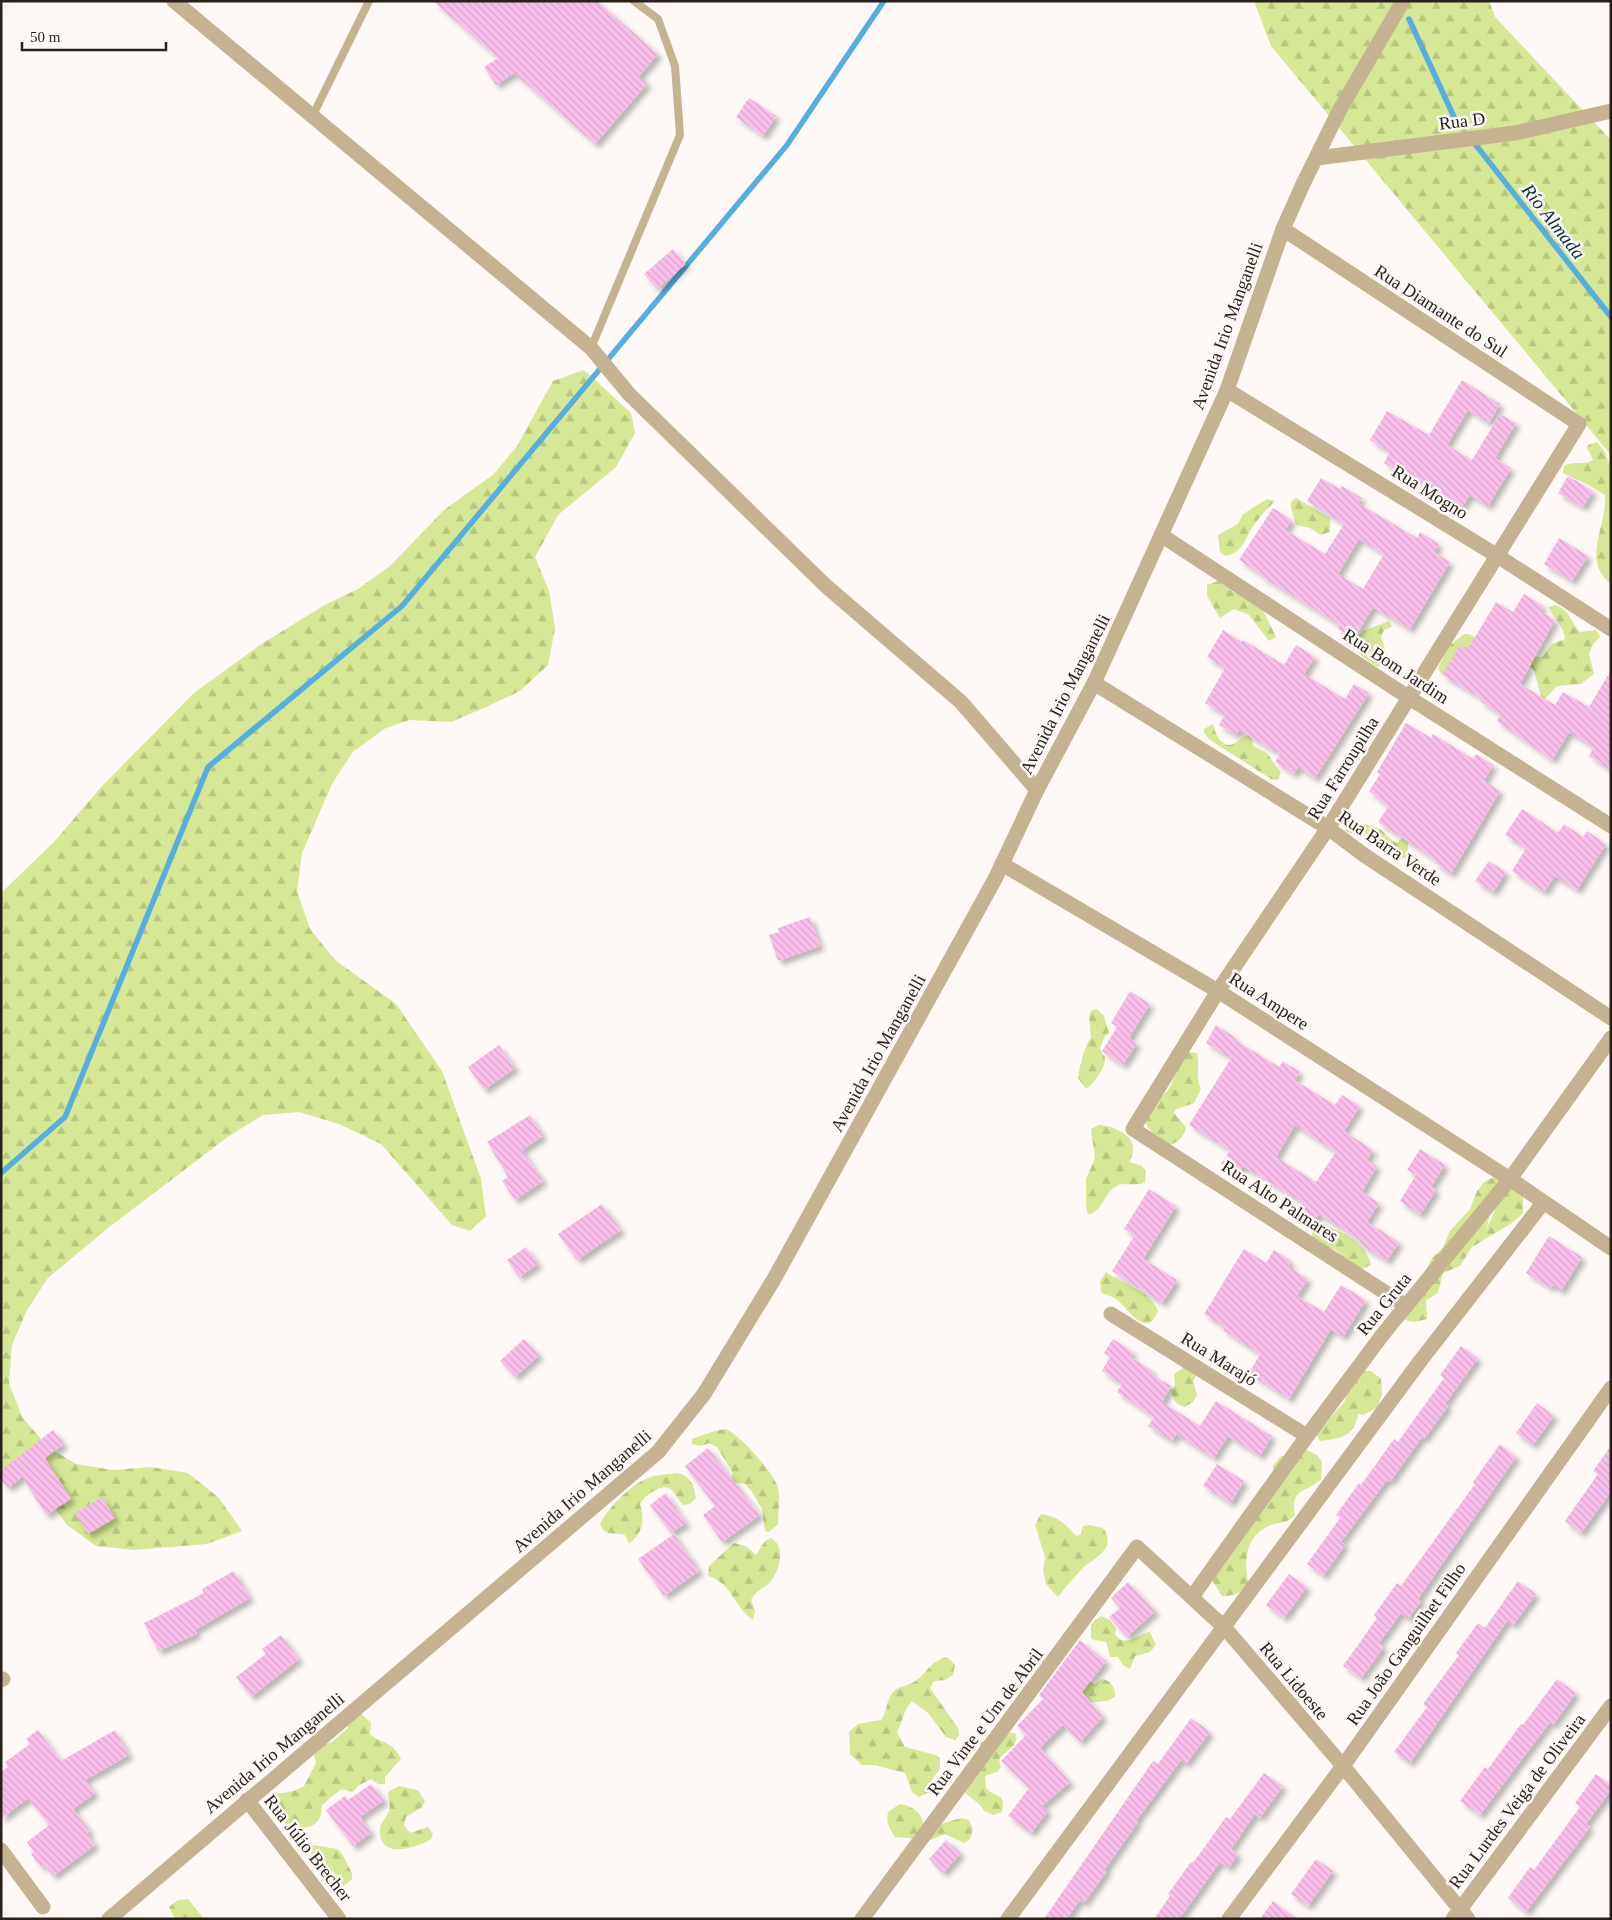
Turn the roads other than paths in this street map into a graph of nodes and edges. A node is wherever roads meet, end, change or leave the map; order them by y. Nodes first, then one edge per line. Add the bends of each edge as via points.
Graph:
1 (174, 1) edge
2 (368, 1) edge
3 (634, 1) edge
4 (1403, 1) edge
5 (1611, 111) edge
6 (313, 115) junction
7 (1316, 158) junction
8 (1283, 229) junction
9 (591, 348) junction
10 (1227, 390) junction
11 (1579, 424) joint
12 (1162, 534) junction
13 (1496, 555) junction
14 (1611, 629) edge
15 (1094, 683) junction
16 (1408, 697) junction
17 (1037, 790) junction
18 (1611, 826) edge
19 (1328, 828) junction
20 (1002, 864) junction
21 (1218, 991) junction
22 (1611, 1018) edge
23 (1611, 1038) edge
24 (1134, 1129) joint
25 (1510, 1179) junction
26 (1543, 1203) junction
27 (1611, 1248) edge
28 (1406, 1306) junction
29 (1110, 1314) dead end
30 (1611, 1388) edge
31 (1307, 1436) junction
32 (1137, 1547) joint
33 (1192, 1597) junction
34 (1225, 1628) junction
35 (1611, 1706) edge
36 (1342, 1766) junction
37 (247, 1800) junction
38 (1, 1850) edge
39 (43, 1906) dead end
40 (1460, 1916) edge
41 (109, 1919) edge
42 (339, 1919) edge
43 (862, 1919) edge
44 (1008, 1919) edge
45 (1229, 1919) edge

1 - 6 street
2 - 6 lane
3 - 9 lane via 658,19 675,66 680,135
4 - 7 street, Avenida Irio Manganelli via 1338,111
5 - 7 street, Rua D via 1515,133
6 - 9 street
7 - 8 street, Avenida Irio Manganelli
8 - 10 street, Avenida Irio Manganelli
8 - 11 street, Rua Diamante do Sul
9 - 17 street via 629,394 826,586 961,702
10 - 12 street, Avenida Irio Manganelli
10 - 13 street, Rua Mogno
11 - 13 street, Rua Farroupilha
12 - 15 street, Avenida Irio Manganelli
12 - 16 street, Rua Bom Jardim
13 - 14 street, Rua Mogno
13 - 16 street, Rua Farroupilha
15 - 17 street, Avenida Irio Manganelli
15 - 19 street, Rua Barra Verde
16 - 18 street, Rua Bom Jardim
16 - 19 street, Rua Farroupilha
17 - 20 street, Avenida Irio Manganelli
19 - 21 street, Rua Farroupilha
19 - 22 street, Rua Barra Verde
20 - 21 street, Rua Ampere
20 - 37 street, Avenida Irio Manganelli via 805,1224 704,1394 658,1452
21 - 24 street, Rua Farroupilha
21 - 25 street, Rua Ampere
23 - 25 street, Rua Gruta
24 - 28 street, Rua Alto Palmares
25 - 26 street, Rua Ampere
25 - 28 street, Rua Gruta
26 - 27 street, Rua Ampere
26 - 34 street via 1421,1360
28 - 31 street, Rua Gruta
29 - 31 street, Rua Marajó
30 - 36 street, Rua João Ganguilhet Filho
31 - 33 street, Rua Gruta
32 - 33 street, Rua Lidoeste
32 - 43 street, Rua Vinte e Um de Abril
33 - 34 street, Rua Lidoeste
34 - 36 street, Rua Lidoeste
34 - 44 street
35 - 40 street, Rua Lurdes Veiga de Oliveira
36 - 40 street, Rua Lidoeste
36 - 45 street, Rua João Ganguilhet Filho
37 - 41 street, Avenida Irio Manganelli
37 - 42 street, Rua Júlio Brecher
38 - 39 street

